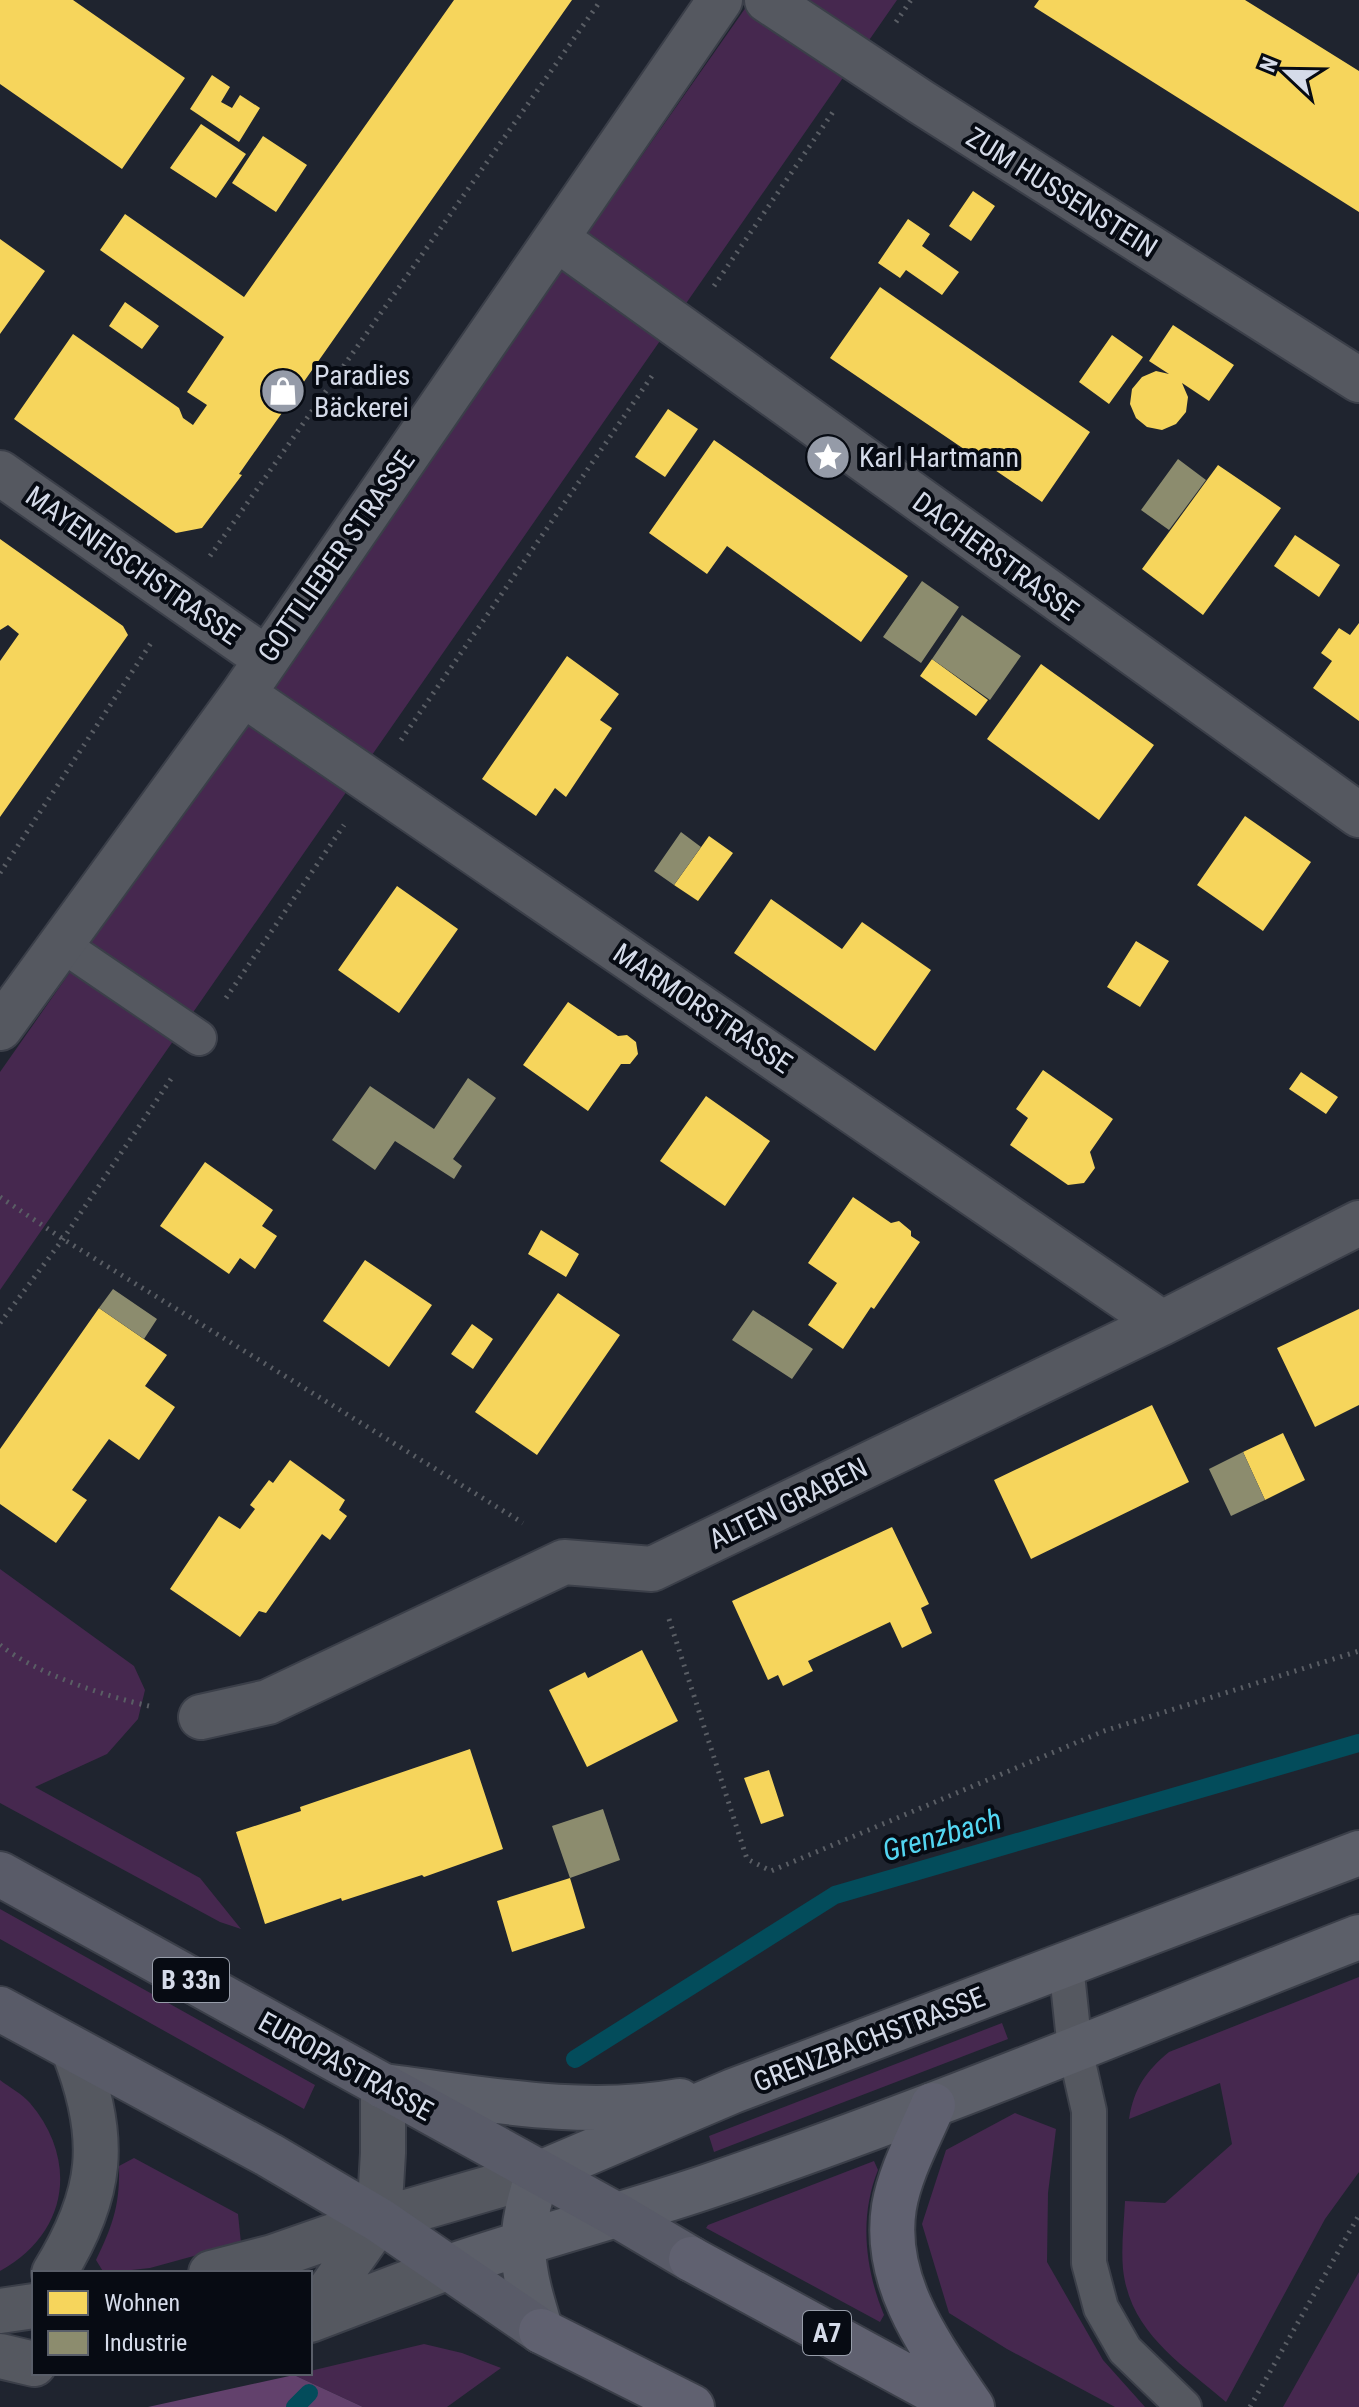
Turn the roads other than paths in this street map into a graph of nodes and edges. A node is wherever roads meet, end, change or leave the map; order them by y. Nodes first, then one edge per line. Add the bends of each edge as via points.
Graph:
1 (720, 0) edge
2 (767, 0) edge
3 (557, 239) junction
4 (1359, 380) edge
5 (0, 473) edge
6 (254, 676) junction
7 (1359, 815) edge
8 (61, 944) junction
9 (0, 1028) edge
10 (199, 1038) road end
11 (1359, 1223) edge
12 (1162, 1323) junction
13 (201, 1717) road end
14 (1359, 1853) edge
15 (0, 1874) edge
16 (1359, 1937) edge
17 (1066, 1965) junction
18 (0, 2009) edge
19 (1075, 2049) junction
20 (74, 2051) junction
21 (383, 2086) junction
22 (733, 2091) junction
23 (933, 2105) junction
24 (538, 2174) junction
25 (615, 2214) junction
26 (379, 2220) junction
27 (522, 2242) junction
28 (691, 2259) joint
29 (449, 2267) junction
30 (55, 2271) edge
31 (219, 2271) edge
32 (312, 2316) edge
33 (312, 2318) edge
34 (541, 2331) junction
35 (0, 2356) edge
36 (32, 2364) edge
37 (692, 2407) edge
38 (963, 2407) edge
39 (972, 2407) edge
40 (1184, 2407) edge

1 - 3 street, GOTTLIEBER STRASSE
2 - 4 street, ZUM HUSSENSTEIN
3 - 6 street, GOTTLIEBER STRASSE
3 - 7 street, DACHERSTRASSE
5 - 6 street, MAYENFISCHSTRASSE via 180,599
6 - 8 street, GOTTLIEBER STRASSE
6 - 12 street, MARMORSTRASSE via 373,782
8 - 9 street, GOTTLIEBER STRASSE
8 - 10 lane
11 - 12 street, ALTEN GRABEN
12 - 13 street, ALTEN GRABEN via 652,1569 564,1562 268,1702
14 - 17 street, GRENZBACHSTRASSE
15 - 21 main road, EUROPASTRASSE / B 33n
16 - 19 street
17 - 19 lane
17 - 22 street, GRENZBACHSTRASSE
18 - 20 main road
19 - 23 street
19 - 40 lane via 1089,2111 1089,2263 1101,2308 1125,2350
20 - 26 main road
20 - 30 street via 95,2122 97,2162 90,2200
21 - 22 street via 583,2107 673,2102
21 - 24 main road, EUROPASTRASSE / B 33n
21 - 26 street
22 - 24 street, GRENZBACHSTRASSE
23 - 25 street
23 - 39 highway via 903,2177 892,2240 907,2301
24 - 25 main road, EUROPASTRASSE / B 33n
24 - 26 street, GRENZBACHSTRASSE
24 - 27 street
25 - 27 street
25 - 28 main road, EUROPASTRASSE / B 33n
26 - 29 main road
26 - 31 street
26 - 32 street
27 - 29 street
27 - 34 street
28 - 38 highway, A7
29 - 33 street
29 - 34 main road
34 - 37 highway
35 - 36 street

